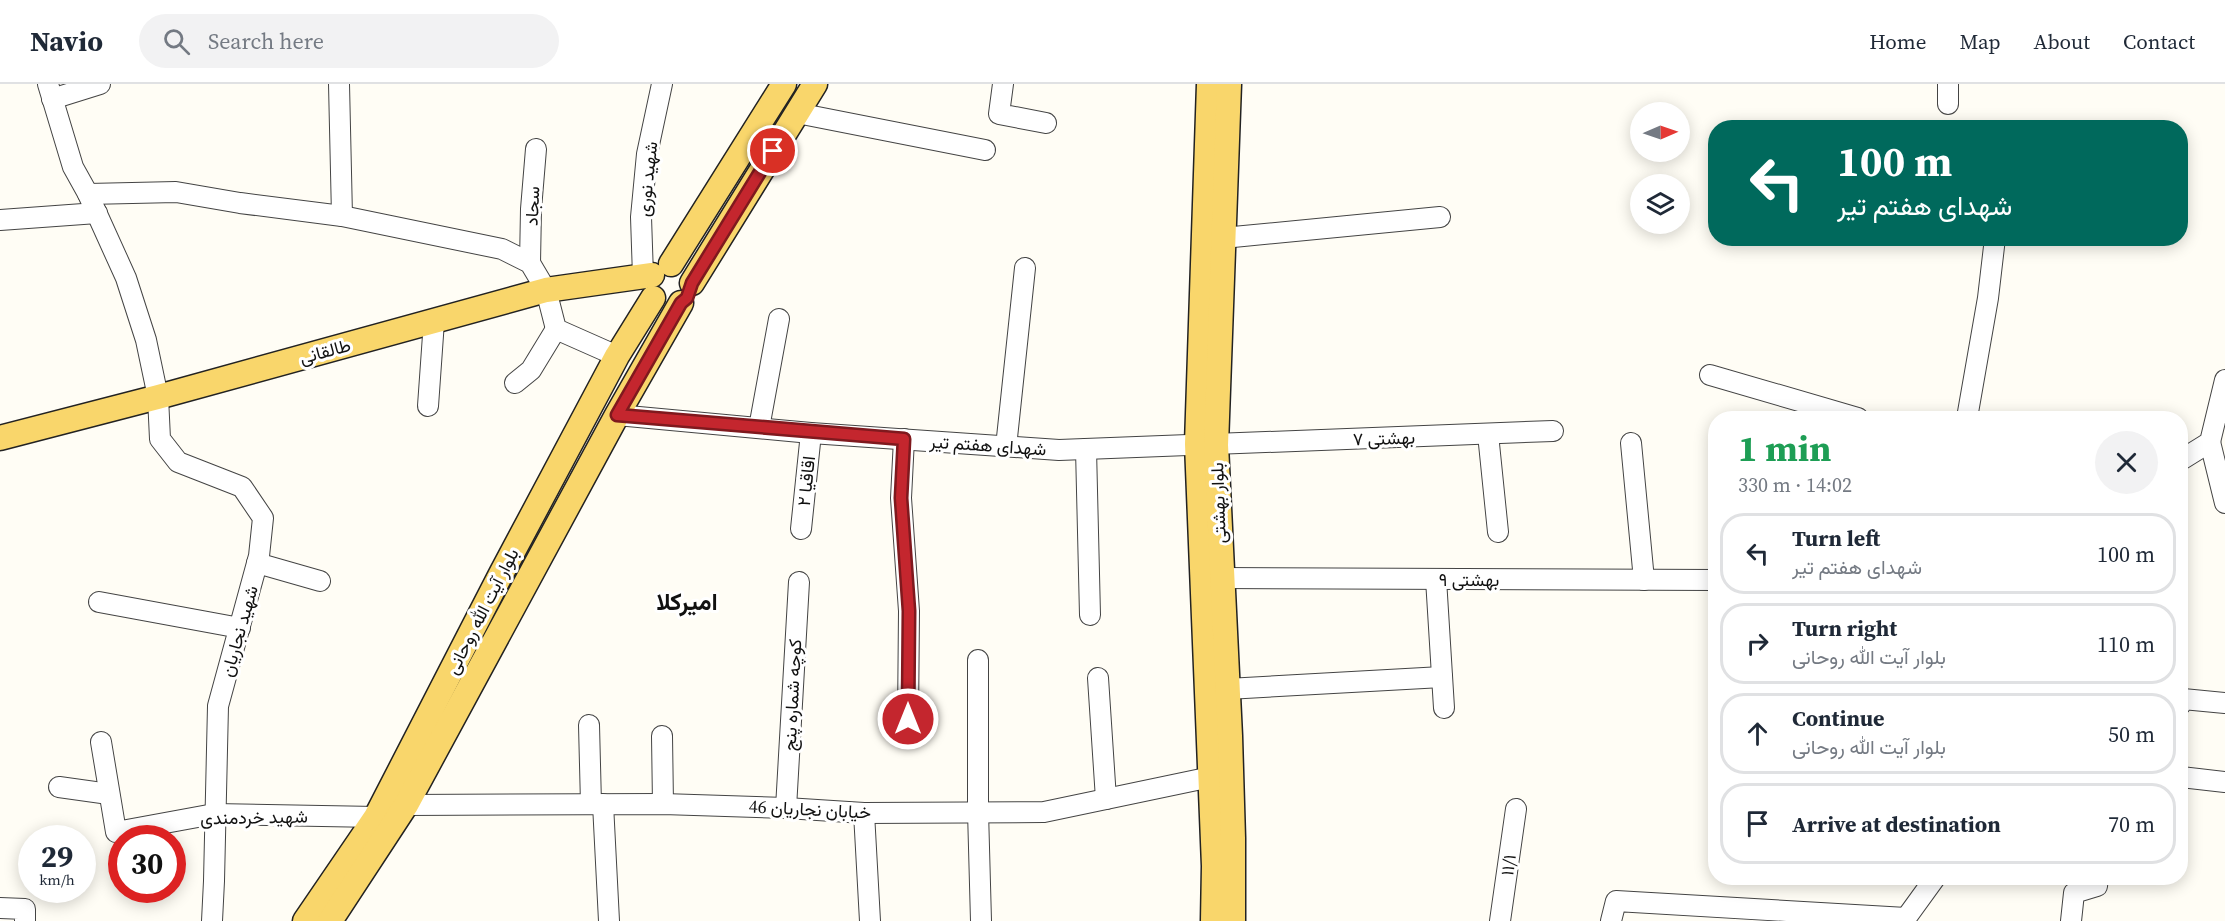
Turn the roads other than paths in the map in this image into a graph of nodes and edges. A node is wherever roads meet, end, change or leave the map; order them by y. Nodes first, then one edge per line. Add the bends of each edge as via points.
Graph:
1 (100, 84) edge
2 (339, 84) edge
3 (662, 84) edge
4 (784, 84) edge
5 (815, 84) edge
6 (1003, 84) edge
7 (1209, 84) edge
8 (1229, 84) edge
9 (50, 91) edge
10 (797, 113) junction
11 (1046, 123) dead end
12 (536, 149) dead end
13 (985, 150) dead end
14 (1217, 161) junction
15 (88, 194) junction
16 (97, 213) junction
17 (342, 216) junction
18 (1440, 217) dead end
19 (0, 220) edge
20 (1223, 238) junction
21 (1994, 246) edge
22 (530, 263) junction
23 (1025, 268) dead end
24 (655, 278) junction
25 (546, 290) junction
26 (686, 293) junction
27 (779, 319) dead end
28 (434, 321) junction
29 (556, 329) junction
30 (618, 356) junction
31 (1710, 375) dead end
32 (2225, 380) edge
33 (515, 383) dead end
34 (158, 397) junction
35 (428, 406) dead end
36 (1834, 411) edge
37 (1968, 411) edge
38 (617, 415) junction
39 (759, 428) junction
40 (1553, 431) dead end
41 (811, 433) junction
42 (1488, 434) junction
43 (0, 438) edge
44 (904, 439) junction
45 (2210, 442) junction
46 (1631, 443) dead end
47 (1206, 445) junction
48 (1006, 447) junction
49 (1086, 449) junction
50 (2188, 456) edge
51 (2225, 503) edge
52 (801, 530) dead end
53 (1498, 532) dead end
54 (257, 563) junction
55 (1221, 578) junction
56 (1436, 579) junction
57 (1644, 580) junction
58 (1708, 580) edge
59 (320, 581) dead end
60 (799, 582) dead end
61 (99, 602) dead end
62 (1090, 615) dead end
63 (240, 628) junction
64 (978, 660) dead end
65 (1442, 676) junction
66 (1098, 678) dead end
67 (1227, 689) junction
68 (2188, 699) edge
69 (2225, 703) edge
70 (1444, 708) dead end
71 (908, 719) dead end
72 (589, 725) dead end
73 (662, 736) dead end
74 (101, 742) dead end
75 (1220, 776) junction
76 (2188, 778) edge
77 (2225, 782) edge
78 (59, 787) dead end
79 (109, 794) junction
80 (1106, 799) junction
81 (597, 804) junction
82 (663, 804) junction
83 (406, 805) junction
84 (786, 808) junction
85 (1516, 809) dead end
86 (978, 811) junction
87 (864, 813) junction
88 (214, 814) junction
89 (376, 817) junction
90 (1930, 885) edge
91 (2097, 885) edge
92 (0, 908) edge
93 (25, 915) edge
94 (1906, 919) edge
95 (212, 921) edge
96 (305, 921) edge
97 (330, 921) edge
98 (609, 921) edge
99 (870, 921) edge
100 (981, 921) edge
101 (1214, 921) edge
102 (1233, 921) edge
103 (1500, 921) edge
104 (1611, 921) edge
105 (2071, 921) edge

1 - 9 street
2 - 17 street
3 - 24 street, شهید نوری via 647,154 641,218
4 - 24 main road, بلوار آیت الله روحانی
5 - 10 main road, بلوار آیت الله روحانی
6 - 11 street via 999,114
7 - 14 main road, بلوار بهشتی
8 - 14 main road, بلوار بهشتی
9 - 15 street, شهید نجاریان via 73,167
10 - 13 street
10 - 26 main road, بلوار آیت الله روحانی
12 - 22 street, سجاد
14 - 20 main road, بلوار بهشتی
14 - 47 main road, بلوار بهشتی
15 - 16 street, شهید نجاریان
15 - 17 street via 176,192
16 - 19 street
16 - 34 street, شهید نجاریان via 126,278 146,340
17 - 22 street via 502,249
18 - 20 street
20 - 47 main road, بلوار بهشتی
21 - 37 street
22 - 25 street
23 - 48 street
24 - 25 main road, طالقانی
24 - 26 main road via 685,269
24 - 26 main road, طالقانی via 666,306 674,306
24 - 30 main road, بلوار آیت الله روحانی
25 - 28 main road, طالقانی
25 - 29 street
26 - 38 main road, بلوار آیت الله روحانی
27 - 39 street
28 - 34 main road, طالقانی
28 - 35 street
29 - 30 street
29 - 33 street via 531,370
30 - 89 main road, بلوار آیت الله روحانی
31 - 36 street
32 - 45 street
34 - 43 main road, طالقانی
34 - 54 street, شهید نجاریان via 160,439 178,462 242,487 263,518
38 - 39 street, شهدای هفتم تیر
38 - 83 main road, بلوار آیت الله روحانی
39 - 41 street, شهدای هفتم تیر
40 - 42 street, بهشتی ۷
41 - 44 street, شهدای هفتم تیر
41 - 52 street, اقاقیا ۲
42 - 47 street, بهشتی ۷
42 - 53 street
44 - 48 street, شهدای هفتم تیر
44 - 71 street via 901,498 909,611
45 - 50 street
45 - 51 street
46 - 57 street
47 - 49 street, شهدای هفتم تیر
47 - 55 main road, بلوار بهشتی
47 - 75 main road, بلوار بهشتی
48 - 49 street, شهدای هفتم تیر
49 - 62 street
54 - 59 street
54 - 63 street, شهید نجاریان
55 - 56 street, بهشتی ۹
55 - 67 main road, بلوار بهشتی
56 - 57 street, بهشتی ۹
56 - 65 street
57 - 58 street, بهشتی ۹
60 - 84 street, کوچه شماره پنج
61 - 63 street
63 - 88 street, شهید نجاریان via 218,706
64 - 86 street
65 - 67 street
65 - 70 street
66 - 80 street
67 - 75 main road, بلوار بهشتی
68 - 69 street
72 - 81 street
73 - 82 street
74 - 79 street, شهید خردمندی
75 - 80 street, خیابان نجاریان 46
75 - 101 main road, بلوار بهشتی
75 - 102 main road, بلوار بهشتی via 1233,838
76 - 77 street
78 - 79 street
79 - 88 street, شهید خردمندی via 116,832
80 - 86 street, خیابان نجاریان 46 via 1044,812
81 - 82 street, خیابان نجاریان 46
81 - 83 street, خیابان نجاریان 46
81 - 98 street
82 - 84 street, خیابان نجاریان 46
83 - 97 main road, بلوار آیت الله روحانی
84 - 87 street, خیابان نجاریان 46
85 - 103 street, ۱۱/۱
86 - 87 street, خیابان نجاریان 46
86 - 100 street
87 - 99 street
88 - 89 street, شهید خردمندی
88 - 95 street, شهید نجاریان
89 - 96 main road, بلوار آیت الله روحانی
90 - 94 street
91 - 105 street via 2074,893
92 - 93 street
94 - 104 street via 1616,901

